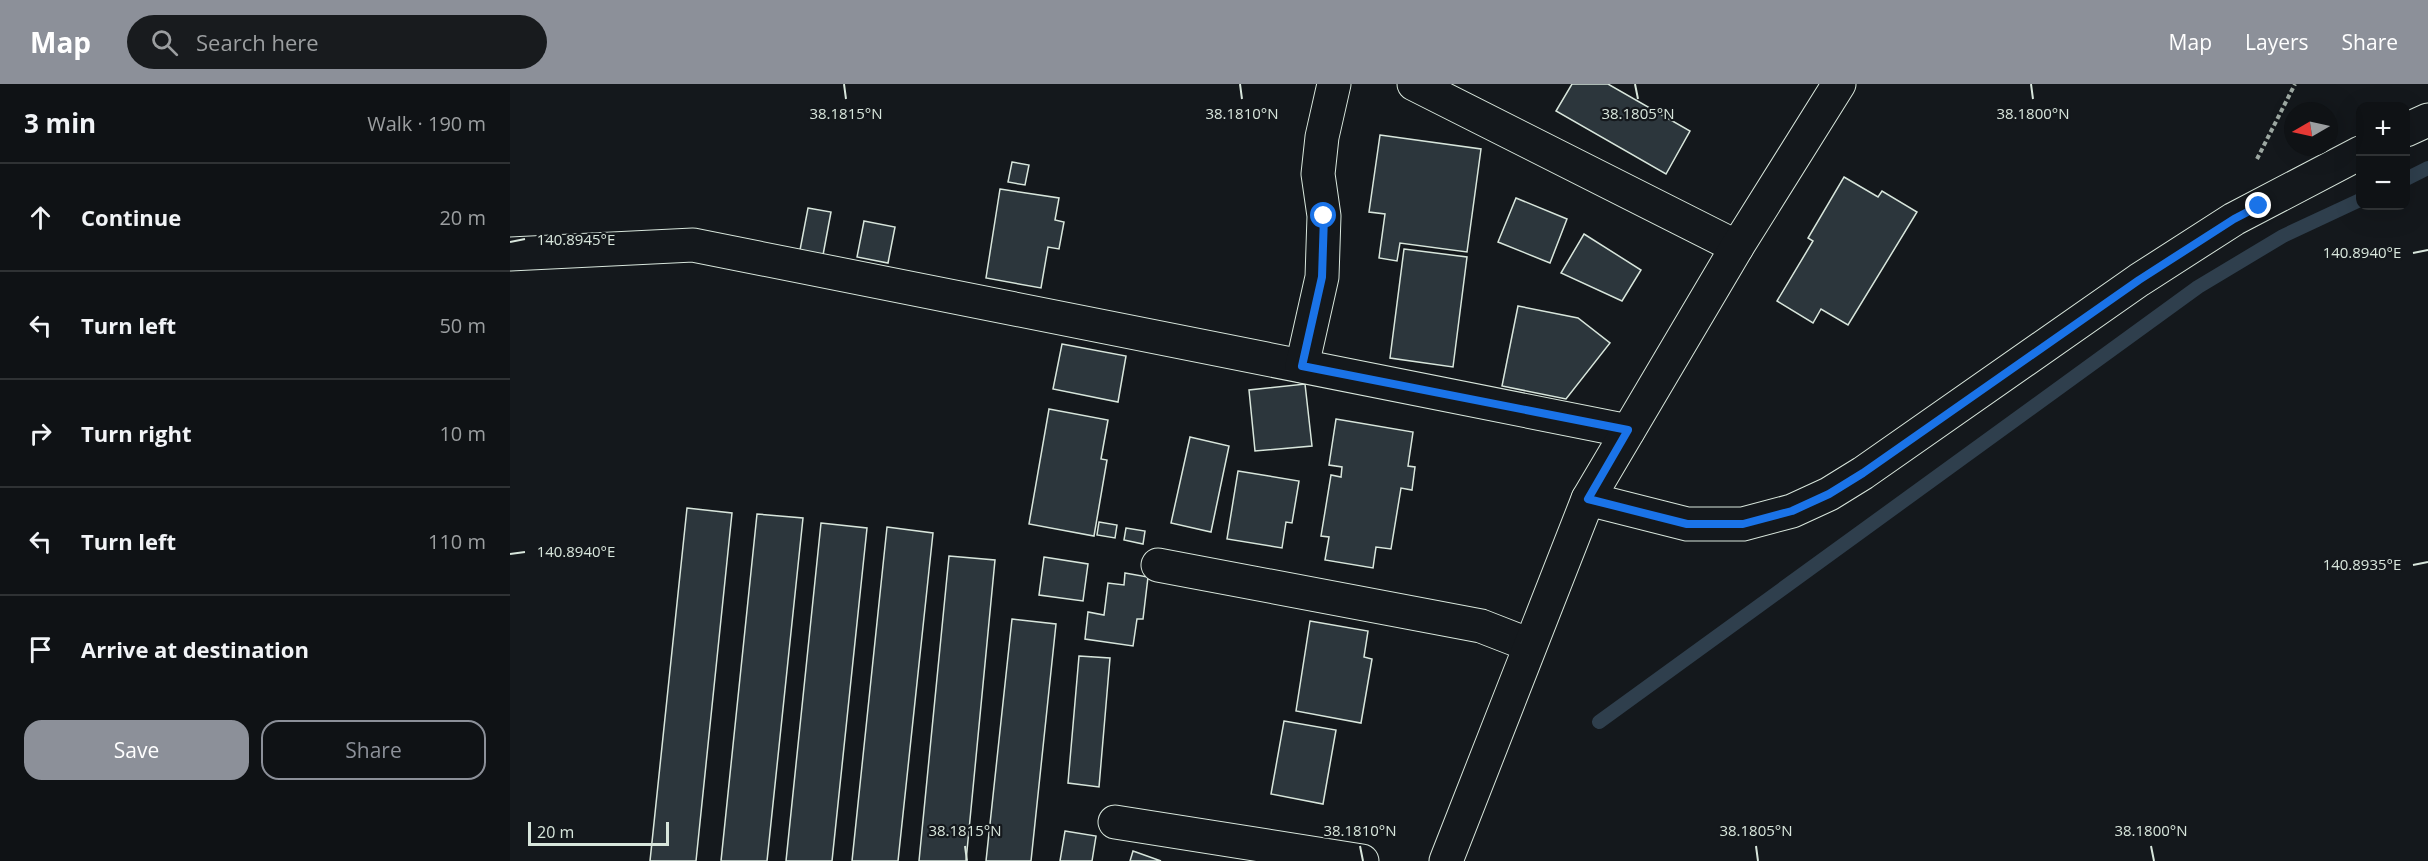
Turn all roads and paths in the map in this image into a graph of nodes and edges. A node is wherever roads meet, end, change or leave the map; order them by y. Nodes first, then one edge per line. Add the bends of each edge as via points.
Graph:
1 (1334, 84) edge
2 (1414, 84) edge
3 (1839, 84) edge
4 (2295, 84) edge
5 (2428, 120) edge
6 (2410, 128) edge
7 (2356, 156) edge
8 (2259, 206) junction
9 (1737, 247) junction
10 (510, 254) edge
11 (1302, 366) junction
12 (1628, 430) junction
13 (1588, 499) junction
14 (1158, 565) dead end
15 (1530, 645) junction
16 (1114, 822) dead end
17 (1362, 861) edge
18 (1446, 861) edge

1 - 11 street via 1318,174 1324,216 1322,277
2 - 9 street
3 - 9 street
4 - 8 path via 2252,168
5 - 6 street
7 - 8 street
8 - 13 street via 2139,280 1863,473 1792,511 1743,524 1687,524
9 - 12 street
10 - 11 street via 693,245
11 - 12 street
12 - 13 street
13 - 15 street
14 - 15 street via 1480,626
15 - 18 street
16 - 17 street

